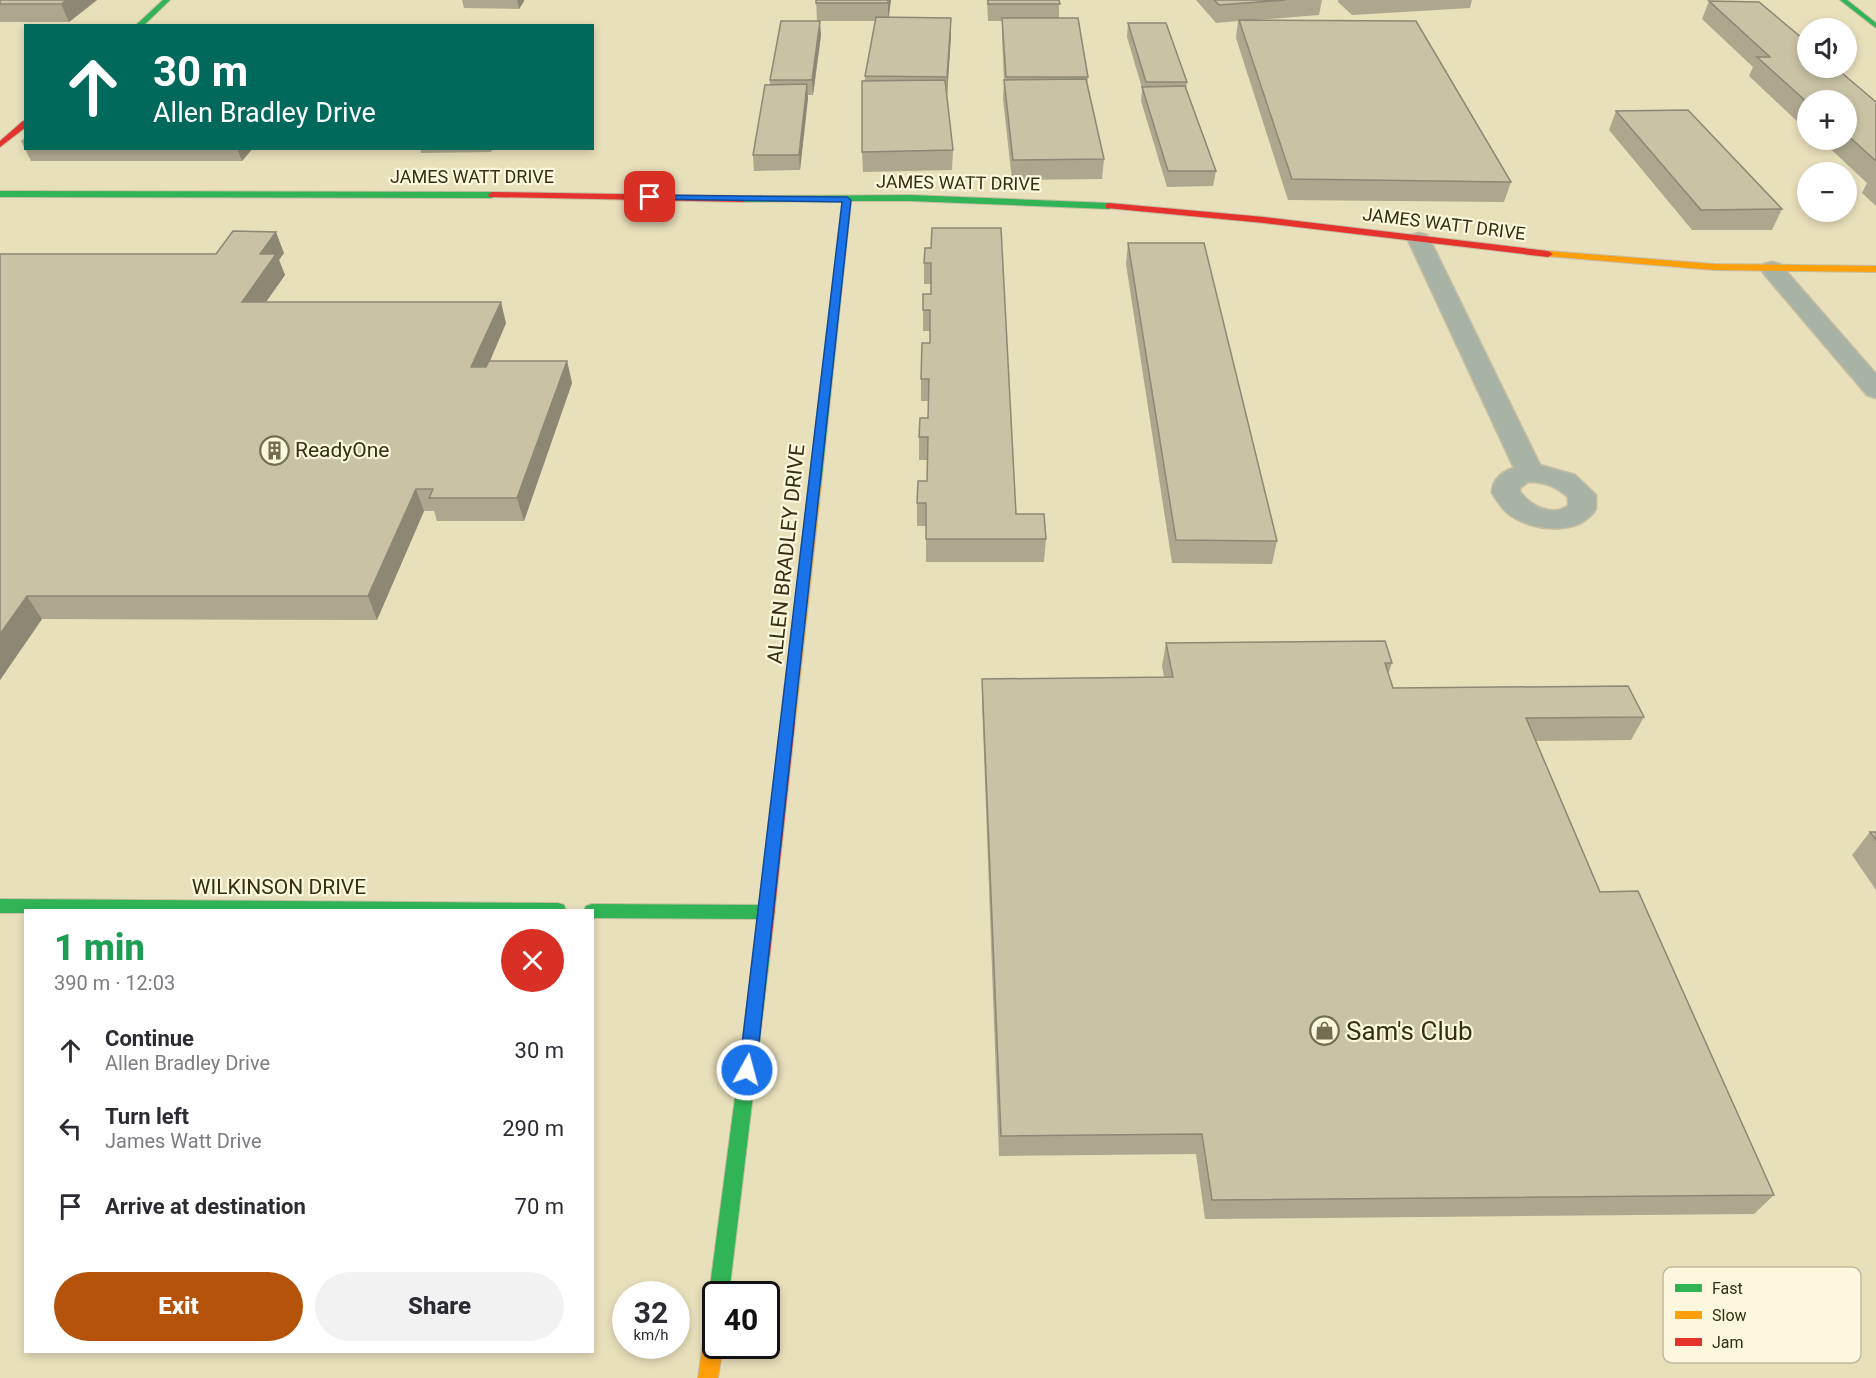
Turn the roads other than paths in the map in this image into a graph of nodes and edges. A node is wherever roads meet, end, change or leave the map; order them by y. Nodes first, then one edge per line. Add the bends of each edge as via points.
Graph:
1 (167, 0) edge
2 (1842, 0) edge
3 (140, 24) edge
4 (1876, 26) edge
5 (24, 125) edge
6 (0, 145) edge
7 (0, 194) edge
8 (847, 200) junction
9 (1419, 240) junction
10 (1772, 269) junction
11 (1876, 270) edge
12 (1876, 390) edge
13 (1530, 473) dead end
14 (0, 906) edge
15 (418, 909) edge
16 (594, 911) edge
17 (767, 912) junction
18 (721, 1281) edge
19 (711, 1359) edge
20 (708, 1378) edge

1 - 3 street
2 - 4 street
5 - 6 street
7 - 8 street, JAMES WATT DRIVE
8 - 9 street, JAMES WATT DRIVE via 976,200 1144,208
8 - 17 street, ALLEN BRADLEY DRIVE
9 - 10 street, JAMES WATT DRIVE via 1611,260
9 - 13 street
10 - 11 street, JAMES WATT DRIVE
10 - 12 street
14 - 15 street, WILKINSON DRIVE
16 - 17 street
17 - 18 street, ALLEN BRADLEY DRIVE
19 - 20 street

